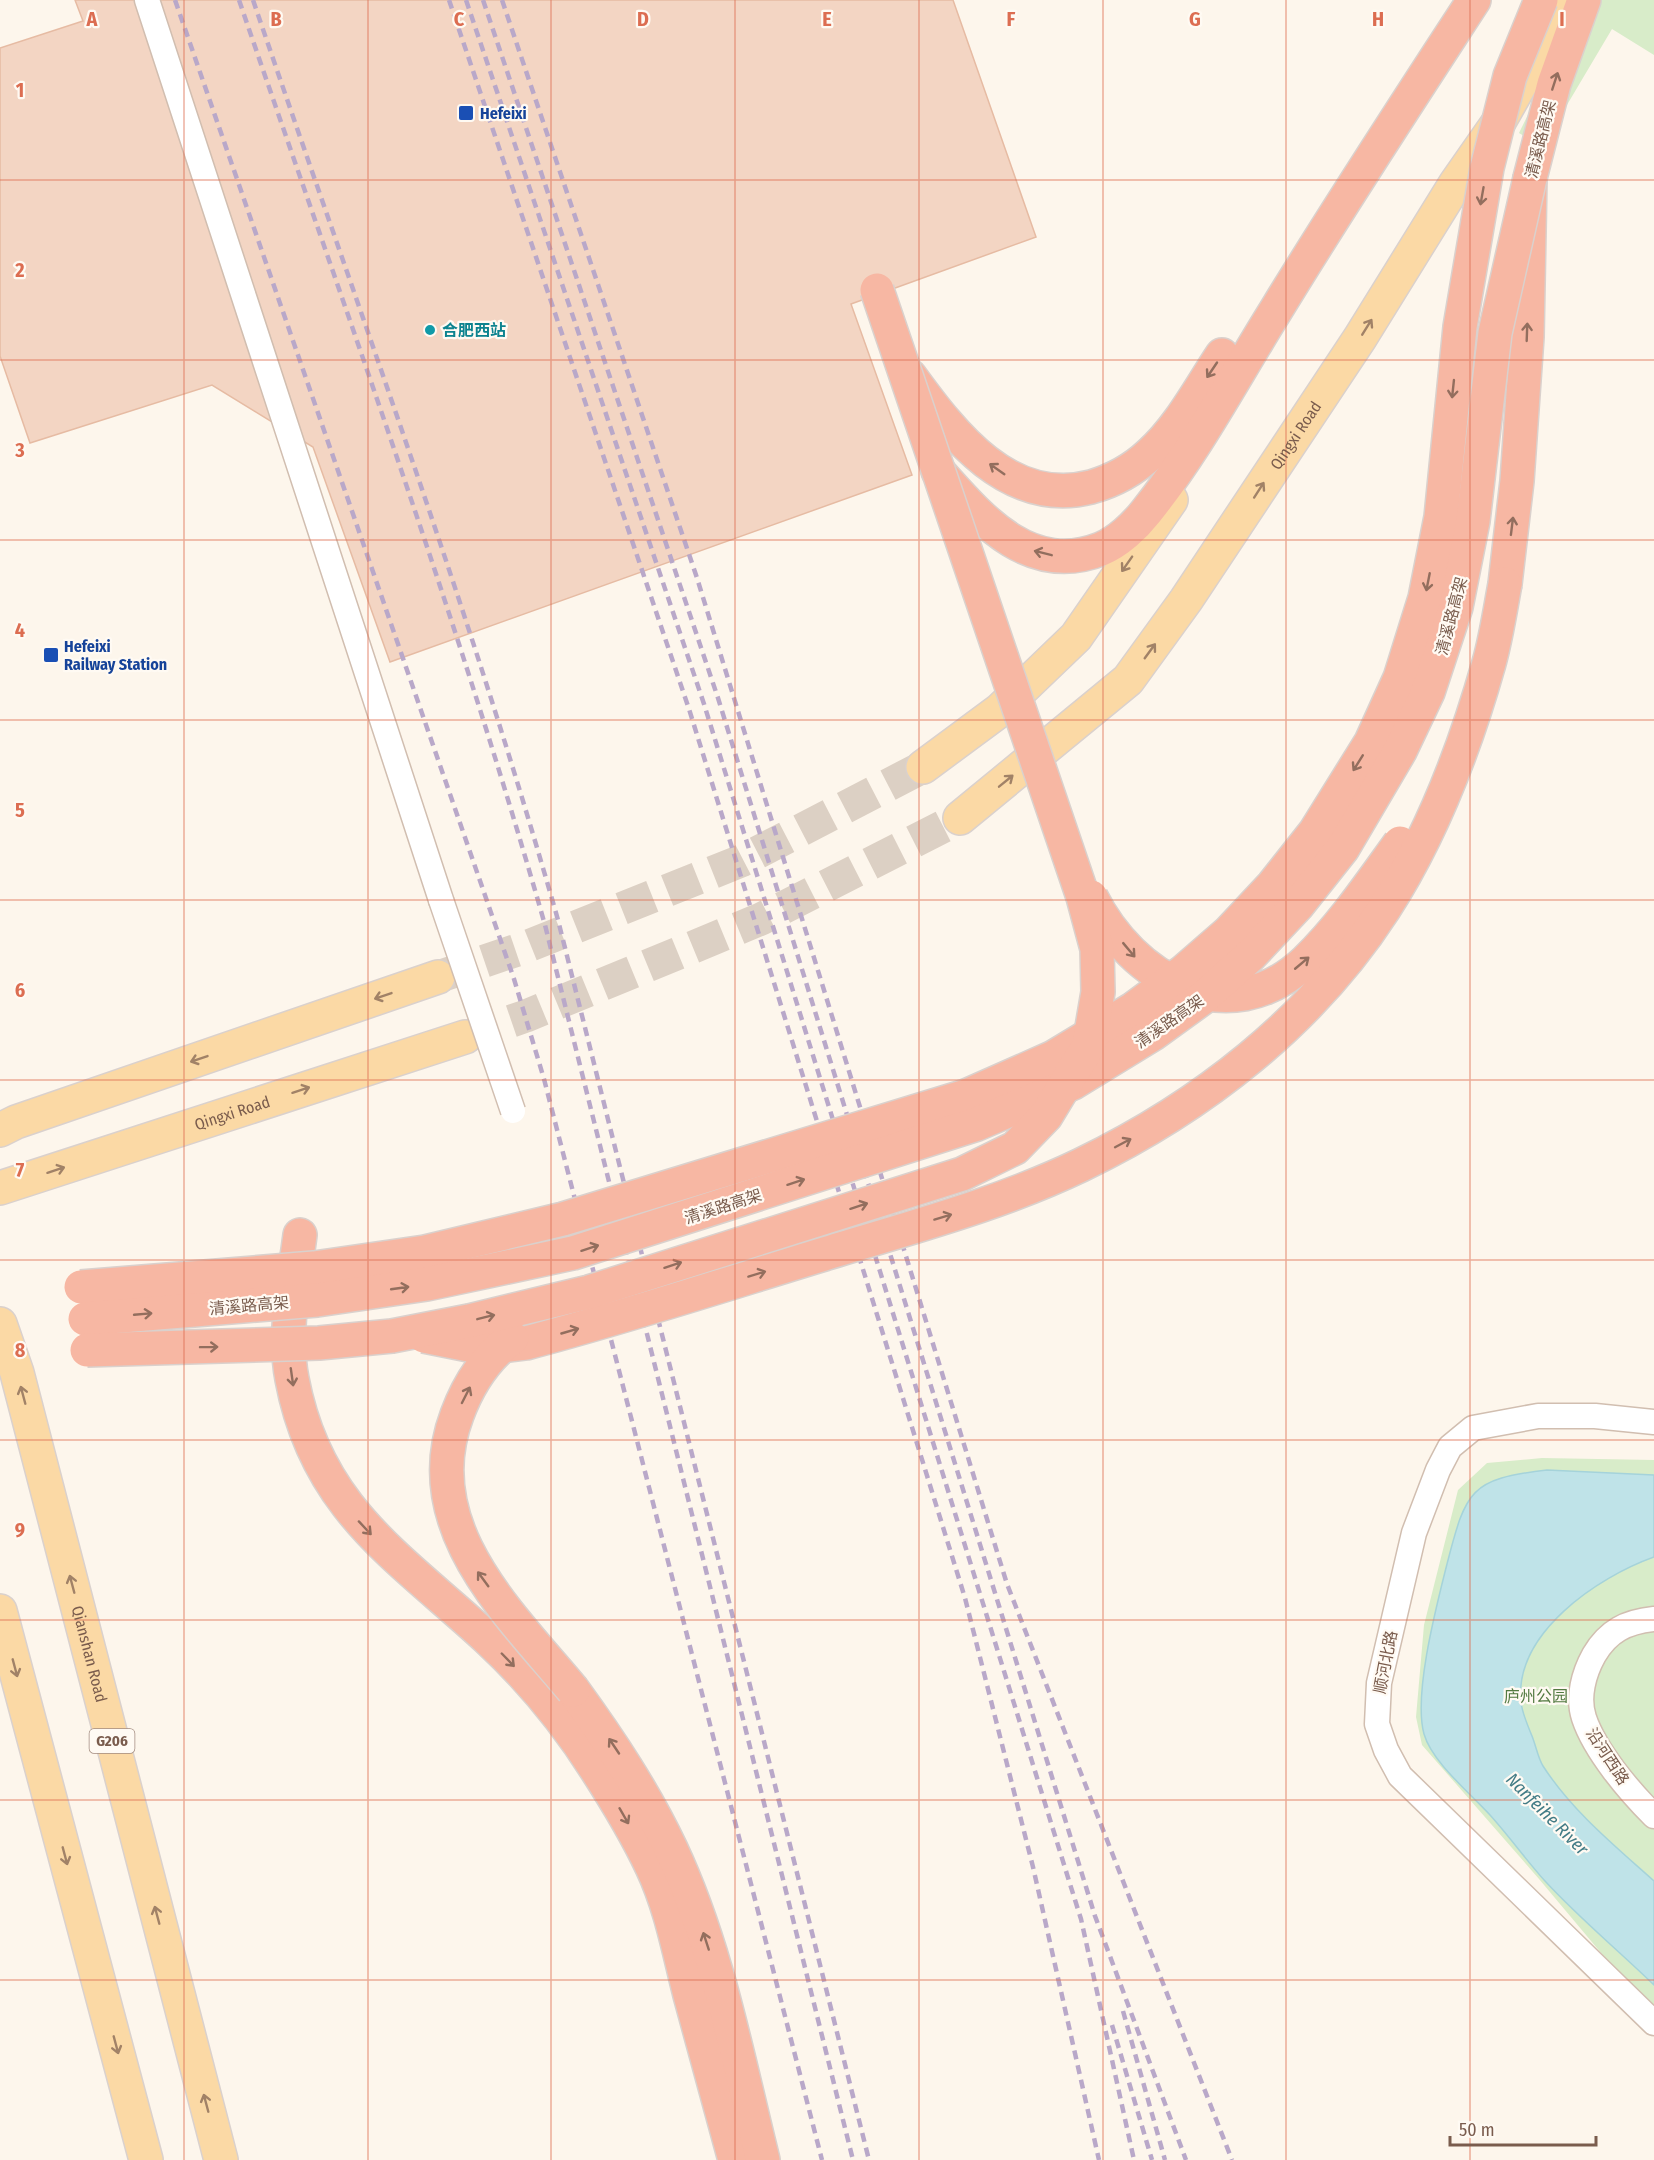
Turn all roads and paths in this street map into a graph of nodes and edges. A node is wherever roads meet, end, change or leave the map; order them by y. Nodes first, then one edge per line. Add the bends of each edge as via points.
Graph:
1 (147, 0) edge
2 (1474, 0) edge
3 (1484, 0) edge
4 (1541, 0) edge
5 (1568, 0) edge
6 (1584, 0) edge
7 (1530, 178) junction
8 (1350, 190) junction
9 (903, 367) junction
10 (939, 471) junction
11 (1466, 737) junction
12 (1032, 746) junction
13 (923, 767) tunnel mouth
14 (960, 818) tunnel mouth
15 (438, 977) tunnel mouth
16 (465, 1037) tunnel mouth
17 (513, 1111) dead end
18 (0, 1130) edge
19 (0, 1188) edge
20 (81, 1287) dead end
21 (589, 1292) junction
22 (0, 1324) edge
23 (1654, 1422) edge
24 (0, 1611) edge
25 (1654, 1619) edge
26 (1654, 1816) edge
27 (704, 1987) junction
28 (1654, 2023) edge
29 (140, 2157) edge
30 (221, 2160) edge
31 (715, 2160) edge
32 (735, 2160) edge
33 (763, 2160) edge
34 (785, 2160) edge

1 - 17 street, bridge
2 - 8 highway
3 -> 13 main road via 1184,483 1076,637 1000,710
4 -> 20 highway, 清溪路高架, bridge via 1510,76 1487,168 1460,327 1441,517 1425,598 1400,678 1371,742 1315,832 1229,932 1133,1010 1054,1057 966,1096 562,1219 425,1252 314,1268
14 -> 5 main road, Qingxi Road via 1128,680 1186,600 1360,338 1500,120
7 -> 6 highway, 清溪路高架 via 1554,84
11 -> 7 highway, bridge via 1490,660 1505,584 1517,481 1527,337
7 - 21 highway, 清溪路高架, bridge via 1495,333 1473,521 1456,607 1428,692 1400,752 1342,848 1289,914 1204,997 1073,1083 977,1124 573,1253 427,1284 86,1335 318,1343 392,1336
8 -> 9 highway via 1239,329 1170,433 1150,455 1102,484 1050,492 1003,474 964,442
8 -> 10 highway via 1190,447 1146,513 1122,536 1101,549 1071,556 1044,556 1016,544 978,515
9 - 10 highway, bridge via 899,356 896,345 892,334 888,323 877,290 889,324 892,335 900,358 904,369 912,392
9 - 12 highway, bridge
10 - 12 highway, bridge
12 -> 11 highway, bridge via 1064,842 1096,907 1132,955 1155,974 1183,988 1210,995 1243,994 1276,983 1305,961 1363,895
11 - 27 highway, bridge via 1426,833 1384,909 1334,976 1246,1063 1201,1096 1078,1167 970,1209 579,1329 526,1343 484,1348 412,1333 381,1313 316,1237 290,1317 291,1377 317,1457 356,1519 381,1546 489,1640 555,1712 595,1767 652,1868
21 -> 12 highway, bridge via 962,1174 1016,1148 1046,1116 1089,1045 1098,992 1096,949 1083,897
15 -> 18 main road
19 -> 16 main road, Qingxi Road
27 -> 21 highway, bridge via 693,1904 646,1800 573,1690 479,1575 452,1518 448,1450 465,1395 485,1364 509,1340
30 -> 22 main road, Qianshan Road / G206 via 17,1372
23 - 28 street, 顺河北路 via 1538,1416 1473,1428 1450,1448 1414,1533 1379,1683 1377,1724 1400,1776
24 -> 29 main road
25 - 26 street, 沿河西路 via 1612,1630 1587,1669 1581,1693 1583,1717 1595,1741
27 - 31 highway
27 - 32 highway
27 - 33 highway
27 - 34 highway

